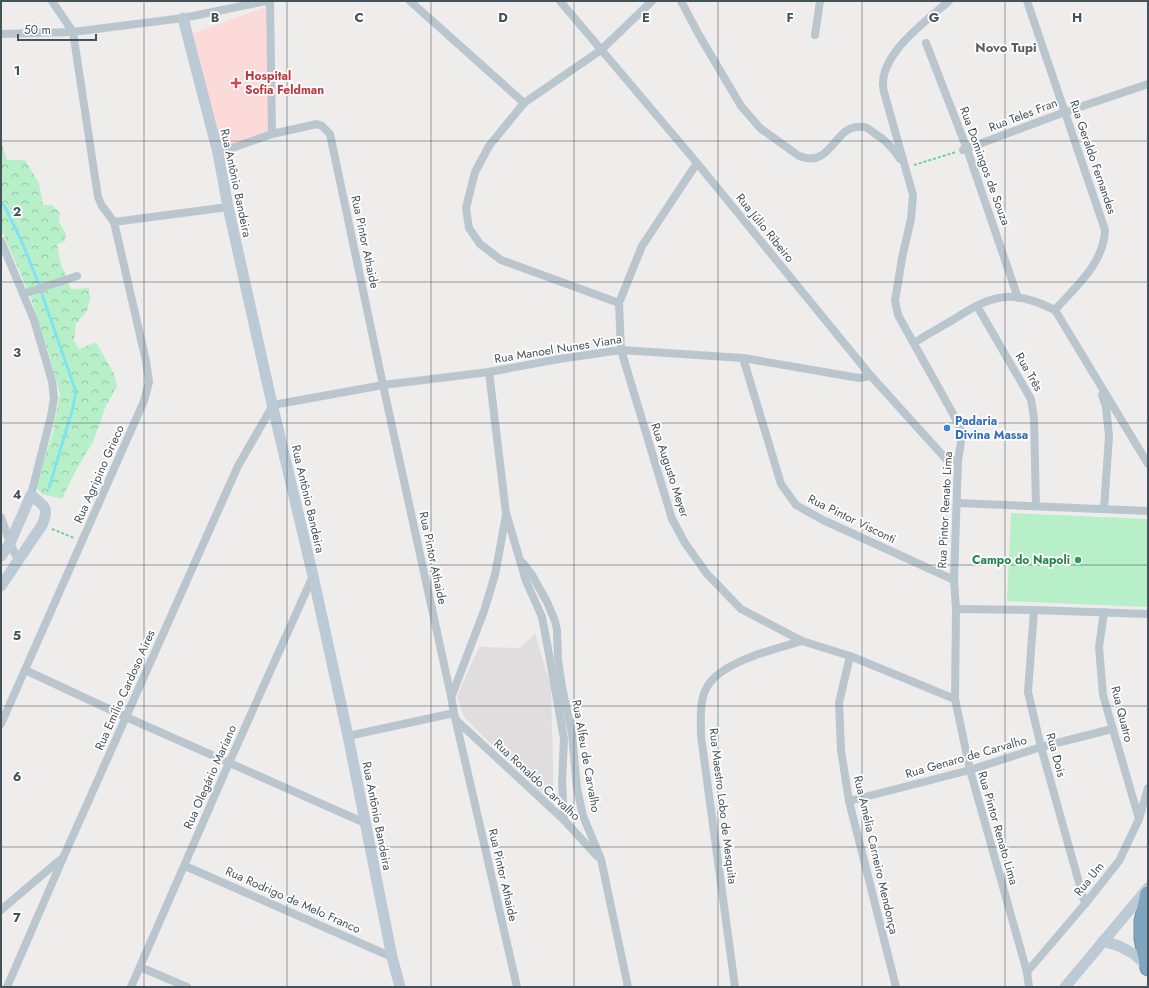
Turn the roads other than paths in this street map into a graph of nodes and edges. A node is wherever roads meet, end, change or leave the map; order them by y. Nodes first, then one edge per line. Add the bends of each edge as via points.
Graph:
1 (266, 1) edge
2 (270, 1) edge
3 (410, 1) edge
4 (560, 1) edge
5 (652, 1) edge
6 (681, 1) edge
7 (820, 1) edge
8 (949, 1) edge
9 (1028, 1) edge
10 (55, 3) edge
11 (183, 18) junction
12 (919, 26) junction
13 (73, 32) junction
14 (1, 34) edge
15 (815, 35) dead end
16 (601, 50) junction
17 (1148, 84) edge
18 (524, 103) junction
19 (1065, 112) junction
20 (272, 134) junction
21 (965, 149) junction
22 (218, 152) junction
23 (697, 163) junction
24 (905, 168) junction
25 (228, 207) junction
26 (114, 222) junction
27 (1, 241) edge
28 (77, 276) dead end
29 (27, 292) junction
30 (1018, 298) junction
31 (619, 303) junction
32 (977, 306) junction
33 (1055, 310) junction
34 (914, 342) junction
35 (621, 350) junction
36 (743, 358) junction
37 (489, 372) junction
38 (871, 376) junction
39 (383, 385) junction
40 (1100, 385) junction
41 (273, 405) junction
42 (958, 461) junction
43 (1148, 464) edge
44 (32, 495) junction
45 (957, 502) junction
46 (1036, 506) junction
47 (1104, 510) junction
48 (1148, 512) edge
49 (506, 514) junction
50 (1, 517) edge
51 (10, 543) junction
52 (1, 556) edge
53 (519, 558) junction
54 (18, 560) junction
55 (313, 576) junction
56 (954, 580) junction
57 (1, 586) edge
58 (956, 609) junction
59 (1034, 610) junction
60 (1104, 612) junction
61 (1148, 614) edge
62 (802, 641) junction
63 (850, 656) junction
64 (25, 670) junction
65 (451, 696) junction
66 (955, 699) junction
67 (126, 717) junction
68 (455, 717) junction
69 (1, 724) edge
70 (1112, 729) junction
71 (348, 736) junction
72 (1041, 747) junction
73 (229, 763) junction
74 (970, 770) junction
75 (1148, 788) edge
76 (849, 801) junction
77 (1139, 819) junction
78 (564, 820) junction
79 (364, 823) junction
80 (63, 858) junction
81 (600, 859) junction
82 (185, 866) junction
83 (1148, 888) edge
84 (1148, 894) edge
85 (1085, 904) junction
86 (1, 910) edge
87 (1103, 941) junction
88 (392, 957) junction
89 (140, 967) junction
90 (1148, 968) edge
91 (1027, 972) junction
92 (7, 987) edge
93 (131, 987) edge
94 (187, 987) edge
95 (400, 987) edge
96 (517, 987) edge
97 (628, 987) edge
98 (735, 987) edge
99 (896, 987) edge
100 (1028, 987) edge
101 (1064, 987) edge

1 - 11 street
2 - 20 street
3 - 18 street
4 - 16 street, Rua Júlio Ribeiro
5 - 16 street
6 - 24 street via 741,106 760,128 806,159 829,150 847,129 865,127 897,153
7 - 15 street
8 - 12 street, Rua Pintor Renato Lima
9 - 19 street, Rua Geraldo Fernandes
10 - 13 street
11 - 13 street
11 - 22 street, Rua Antônio Bandeira
12 - 21 street, Rua Domingos de Souza
12 - 24 street, Rua Pintor Renato Lima via 894,54 883,78 884,92
13 - 14 street
13 - 26 street via 98,197
16 - 18 street
16 - 23 street, Rua Júlio Ribeiro
17 - 19 street, Rua Teles Fran
18 - 31 street via 489,146 475,172 466,208 469,228 480,244 501,260
19 - 21 street, Rua Teles Fran
19 - 33 street, Rua Geraldo Fernandes via 1105,230 1101,250 1087,274
20 - 22 street
20 - 39 street, Rua Pintor Athaide via 317,124 330,134
21 - 30 street, Rua Domingos de Souza
22 - 25 street, Rua Antônio Bandeira
23 - 31 street via 642,246
23 - 38 street, Rua Júlio Ribeiro
24 - 34 street, Rua Pintor Renato Lima via 912,194 911,219 895,301 898,315
25 - 26 street
25 - 41 street, Rua Antônio Bandeira
26 - 64 street, Rua Agripino Grieco via 149,382 144,401
27 - 29 street
28 - 29 street
29 - 44 street via 52,381 54,398
30 - 32 street via 992,300
30 - 33 street via 1036,301
31 - 35 street, Rua Augusto Meyer
32 - 34 street
32 - 46 street, Rua Três via 1031,399 1034,419
33 - 40 street
34 - 42 street, Rua Pintor Renato Lima via 960,428
35 - 36 street, Rua Manoel Nunes Viana
35 - 37 street, Rua Manoel Nunes Viana
35 - 62 street, Rua Augusto Meyer via 672,519 685,543 707,574 741,609
36 - 38 street, Rua Manoel Nunes Viana via 859,378
36 - 56 street, Rua Pintor Visconti via 781,484 796,505
37 - 39 street, Rua Manoel Nunes Viana
37 - 49 street, Rua Alfeu de Carvalho
38 - 42 street, Rua Júlio Ribeiro via 946,459
39 - 41 street, Rua Manoel Nunes Viana
39 - 65 street, Rua Pintor Athaide
40 - 43 street
40 - 47 street via 1106,407 1109,436
41 - 55 street, Rua Antônio Bandeira
41 - 67 street, Rua Emílio Cardoso Aires via 238,466
42 - 45 street, Rua Pintor Renato Lima
44 - 51 street
44 - 54 street via 46,509 46,516
45 - 46 street
45 - 56 street, Rua Pintor Renato Lima
46 - 47 street
47 - 48 street
49 - 53 street, Rua Alfeu de Carvalho
49 - 65 street via 495,575
50 - 51 street
51 - 52 street
51 - 54 street
53 - 78 street, Rua Alfeu de Carvalho via 542,617 564,739
53 - 81 street, Rua Alfeu de Carvalho via 532,575 555,620 558,659 572,734 577,788 583,816
54 - 57 street
55 - 71 street, Rua Antônio Bandeira
55 - 73 street, Rua Olegário Mariano
56 - 58 street, Rua Pintor Renato Lima
58 - 59 street
58 - 66 street, Rua Pintor Renato Lima
59 - 60 street
59 - 72 street, Rua Dois via 1028,692
60 - 61 street
60 - 70 street, Rua Quatro via 1099,647 1103,695
62 - 63 street, Rua Augusto Meyer
62 - 98 street, Rua Maestro Lobo de Mesquita via 741,661 720,672 706,687 702,704 701,736
63 - 66 street, Rua Augusto Meyer
63 - 76 street, Rua Amélia Carneiro Mendonça via 839,703 841,750
64 - 67 street
64 - 69 street, Rua Agripino Grieco
65 - 68 street, Rua Pintor Athaide
66 - 74 street, Rua Pintor Renato Lima
67 - 73 street
67 - 80 street, Rua Emílio Cardoso Aires
68 - 71 street
68 - 78 street, Rua Ronaldo Carvalho
68 - 96 street, Rua Pintor Athaide
70 - 72 street, Rua Genaro de Carvalho
70 - 77 street, Rua Quatro
71 - 79 street, Rua Antônio Bandeira
72 - 74 street, Rua Genaro de Carvalho
72 - 85 street, Rua Dois
73 - 79 street
73 - 82 street, Rua Olegário Mariano
74 - 76 street, Rua Genaro de Carvalho
74 - 91 street, Rua Pintor Renato Lima
75 - 77 street, Rua Um
76 - 99 street, Rua Amélia Carneiro Mendonça
77 - 85 street, Rua Um via 1119,861
78 - 81 street, Rua Ronaldo Carvalho
79 - 88 street, Rua Antônio Bandeira
80 - 86 street
80 - 92 street, Rua Emílio Cardoso Aires
81 - 97 street, Rua Alfeu de Carvalho
82 - 88 street, Rua Rodrigo de Melo Franco
82 - 89 street, Rua Olegário Mariano
83 - 87 street
84 - 90 highway via 1142,921 1142,939
85 - 91 street, Rua Um
87 - 90 street via 1134,954
87 - 101 street
88 - 95 street, Rua Antônio Bandeira
89 - 93 street, Rua Olegário Mariano
89 - 94 street
91 - 100 street, Rua Pintor Renato Lima

